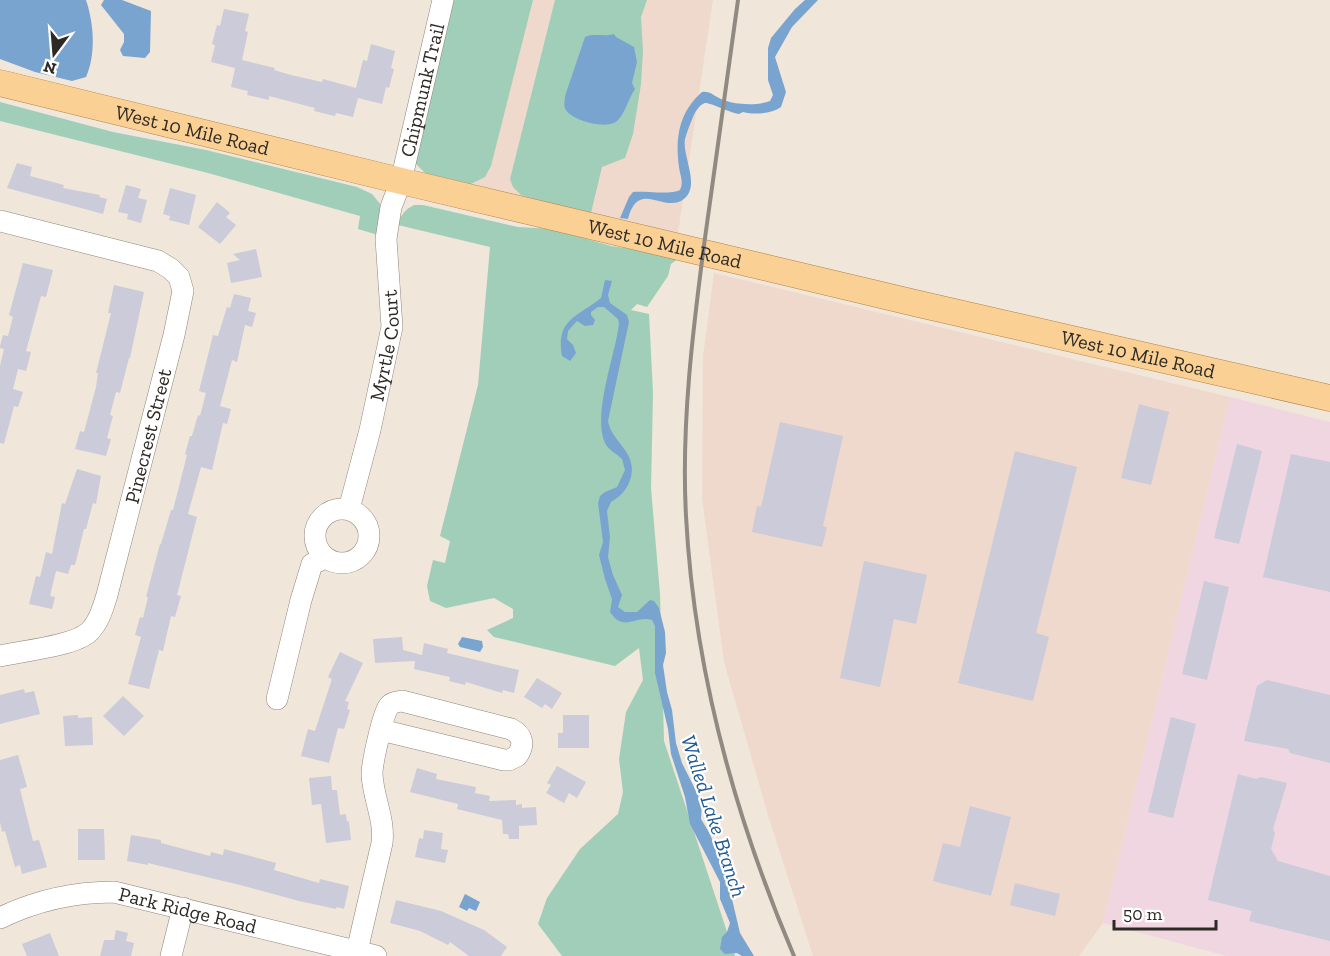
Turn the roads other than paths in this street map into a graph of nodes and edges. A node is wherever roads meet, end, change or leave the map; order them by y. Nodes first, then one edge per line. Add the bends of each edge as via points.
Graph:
1 (443, 0) edge
2 (0, 83) edge
3 (401, 181) junction
4 (0, 221) edge
5 (1330, 398) edge
6 (349, 509) junction
7 (325, 558) junction
8 (0, 656) edge
9 (277, 699) dead end
10 (381, 730) junction
11 (183, 908) junction
12 (0, 918) edge
13 (366, 953) edge
14 (171, 956) edge

1 - 3 street, Chipmunk Trail
2 - 3 main road, West 10 Mile Road
3 - 5 main road, West 10 Mile Road
3 - 6 street, Myrtle Court via 391,207 386,239 392,327
4 - 8 street, Pinecrest Street via 158,261 179,277 183,291 97,622 78,639
6 - 7 street via 328,512 315,529 318,549
6 - 7 street via 366,522 369,543 356,560 346,563
7 - 9 street via 312,564
10 - 10 street via 504,760 518,756 523,744 520,735 511,729 402,701 388,706
10 - 13 street via 372,772 384,834
11 - 12 street, Park Ridge Road via 128,894 81,893 47,899
11 - 13 street, Park Ridge Road
11 - 14 street

